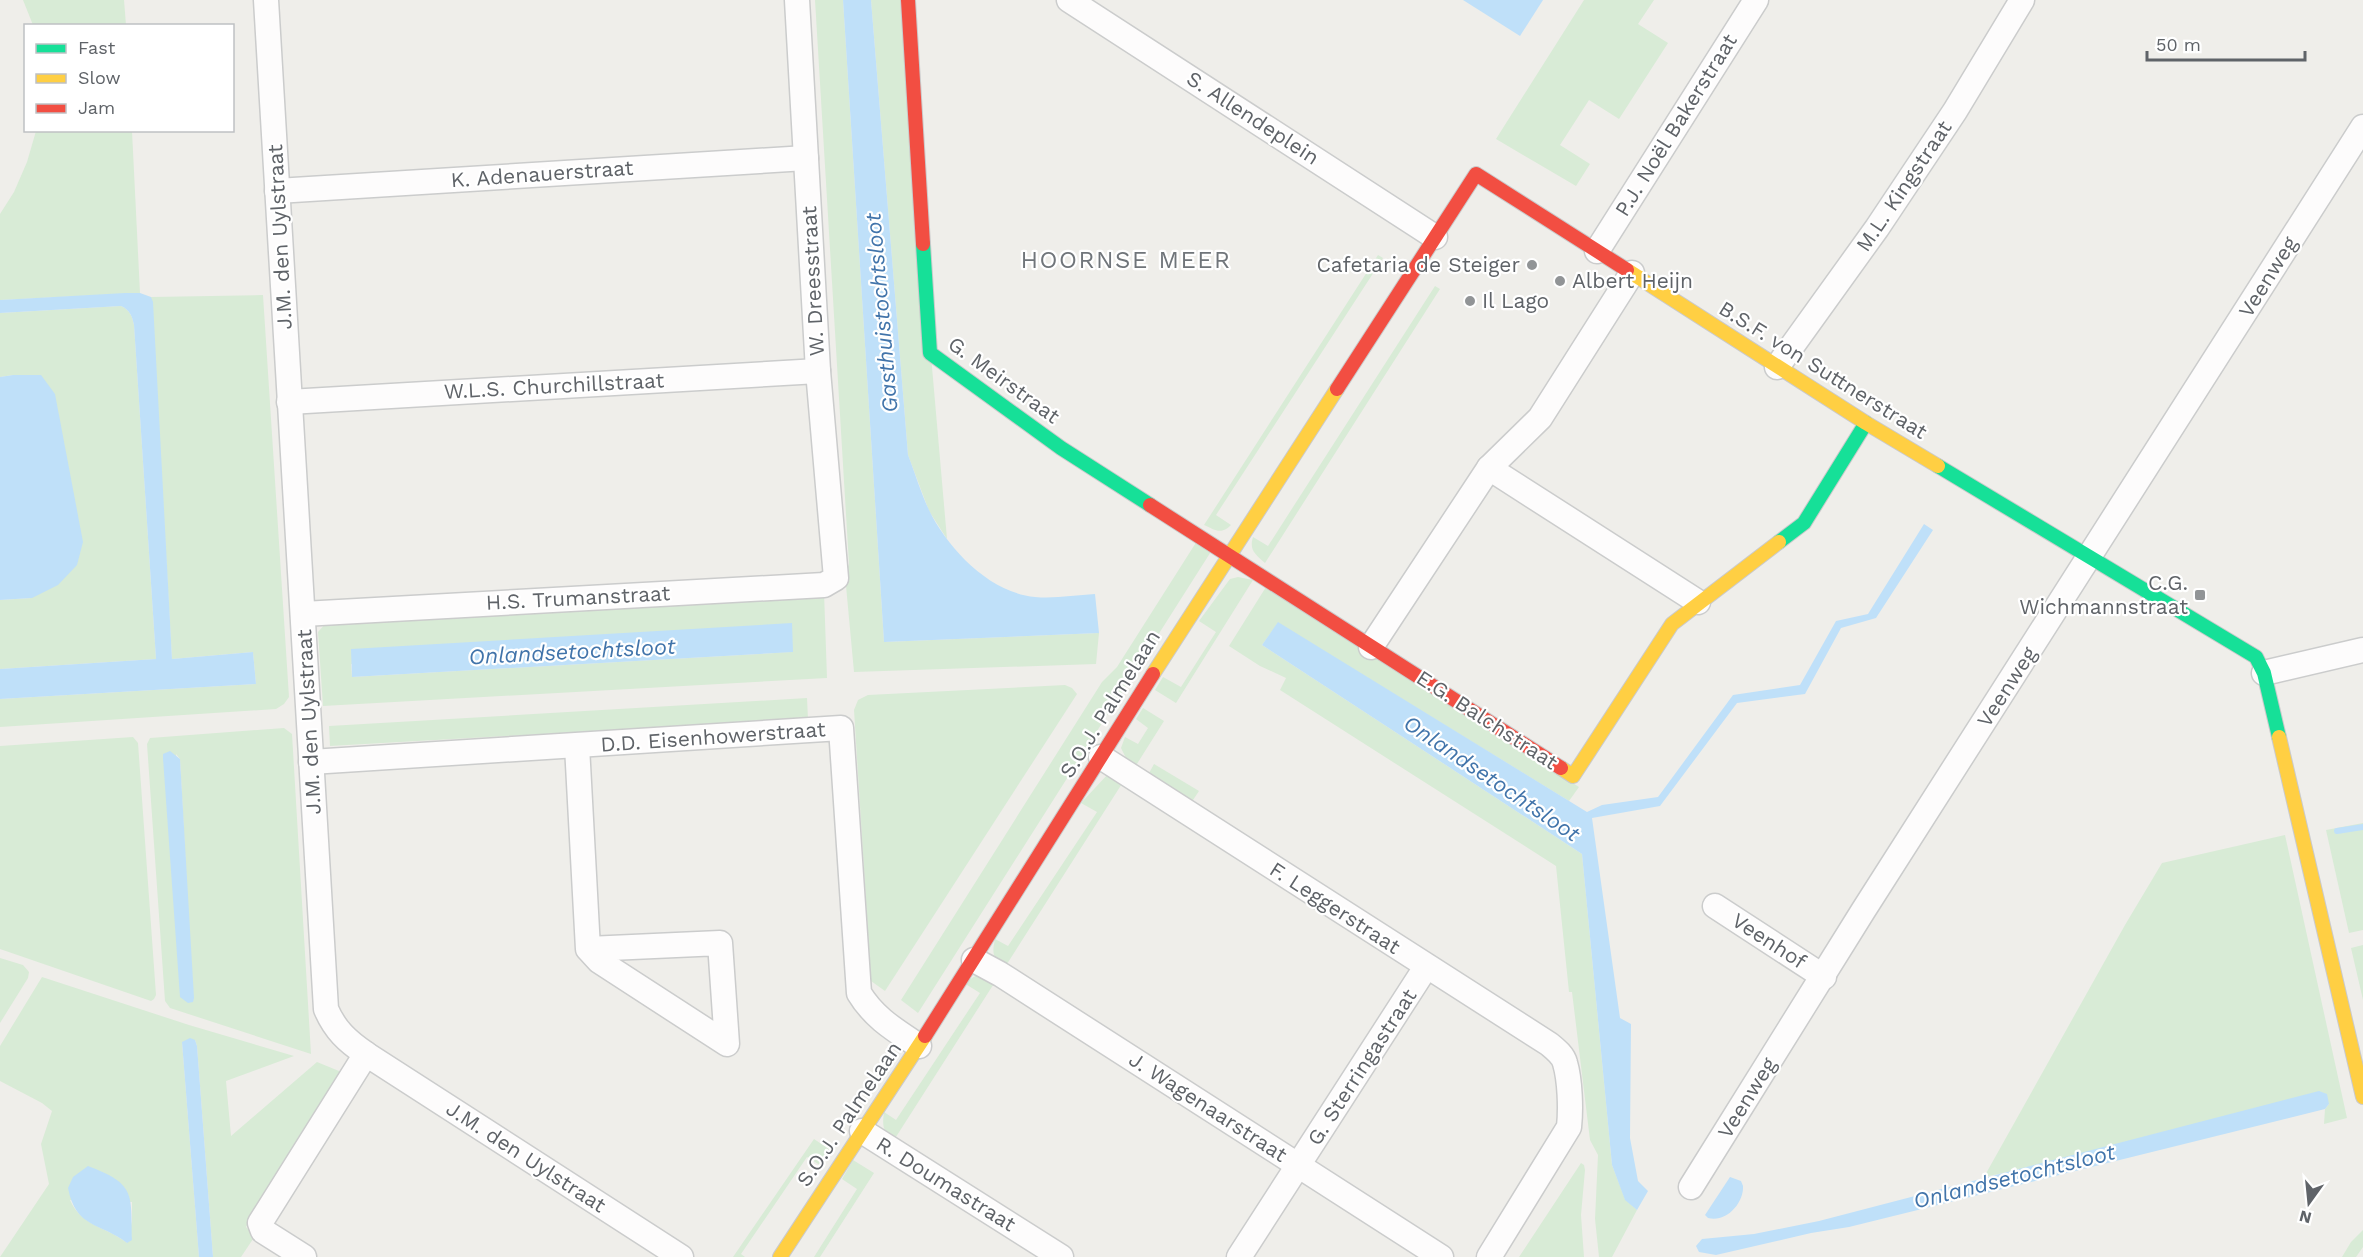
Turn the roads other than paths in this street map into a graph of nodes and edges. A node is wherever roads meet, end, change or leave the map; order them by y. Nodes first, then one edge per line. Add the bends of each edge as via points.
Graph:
1 (266, 0) edge
2 (797, 0) edge
3 (908, 0) edge
4 (1069, 0) edge
5 (1756, 0) edge
6 (2022, 0) edge
7 (2363, 127) edge
8 (806, 158) junction
9 (1476, 174) joint
10 (277, 191) junction
11 (1435, 237) junction
12 (1596, 251) junction
13 (1632, 273) junction
14 (1777, 367) junction
15 (818, 371) junction
16 (289, 402) junction
17 (1866, 423) junction
18 (1489, 468) junction
19 (1229, 554) junction
20 (2091, 557) junction
21 (833, 562) joint
22 (1698, 602) junction
23 (303, 614) junction
24 (1371, 647) junction
25 (2363, 650) edge
26 (2264, 673) junction
27 (577, 746) junction
28 (1101, 757) junction
29 (311, 762) junction
30 (1715, 906) dead end
31 (588, 949) junction
32 (974, 960) junction
33 (1426, 967) junction
34 (1824, 977) junction
35 (919, 1046) junction
36 (366, 1054) junction
37 (2363, 1097) edge
38 (862, 1131) junction
39 (1298, 1165) junction
40 (1691, 1188) dead end
41 (304, 1257) edge
42 (681, 1257) edge
43 (780, 1257) edge
44 (1061, 1257) edge
45 (1239, 1257) edge
46 (1441, 1257) edge
47 (1489, 1257) edge

1 - 10 street, J.M. den Uylstraat
2 - 8 street, W. Dreesstraat
3 - 19 street, G. Meirstraat via 930,353 1061,448
4 - 11 street, S. Allendeplein
5 - 12 street, P.J. Noël Bakerstraat
6 - 14 street, M.L. Kingstraat via 1949,121
7 - 20 street, Veenweg
8 - 10 street, K. Adenauerstraat
8 - 15 street, W. Dreesstraat
9 - 11 street, S.O.J. Palmelaan
9 - 12 street, B.S.F. von Suttnerstraat
10 - 16 street, J.M. den Uylstraat
11 - 19 street, S.O.J. Palmelaan
12 - 13 street, B.S.F. von Suttnerstraat
13 - 14 street, B.S.F. von Suttnerstraat
13 - 18 street via 1540,418
14 - 17 street, B.S.F. von Suttnerstraat
15 - 16 street, W.L.S. Churchillstraat
15 - 21 street, W. Dreesstraat
16 - 23 street, J.M. den Uylstraat
17 - 20 street, B.S.F. von Suttnerstraat
17 - 22 street, E.G. Balchstraat via 1804,523
18 - 22 street
18 - 24 street
19 - 24 street, E.G. Balchstraat
19 - 28 street, S.O.J. Palmelaan
20 - 26 street via 2249,653
20 - 34 street, Veenweg
21 - 23 street, H.S. Trumanstraat via 836,578 824,585
22 - 24 street, E.G. Balchstraat via 1672,624 1573,776
23 - 29 street, J.M. den Uylstraat
25 - 26 street
26 - 37 street
27 - 29 street, D.D. Eisenhowerstraat
27 - 31 street
27 - 35 street, D.D. Eisenhowerstraat via 841,728 859,993 868,1009
28 - 32 street, S.O.J. Palmelaan
28 - 33 street, F. Leggerstraat
29 - 36 street, J.M. den Uylstraat via 326,1009 343,1038
30 - 34 street, Veenhof
31 - 31 street via 599,961 727,1044 720,943
32 - 35 street, S.O.J. Palmelaan
32 - 39 street, J. Wagenaarstraat
33 - 39 street, G. Sterringastraat
33 - 47 street, F. Leggerstraat via 1550,1044 1565,1061 1569,1127
34 - 40 street, Veenweg
35 - 38 street, S.O.J. Palmelaan
36 - 41 street via 260,1223 263,1231
36 - 42 street, J.M. den Uylstraat
38 - 43 street, S.O.J. Palmelaan
38 - 44 street, R. Doumastraat
39 - 45 street, G. Sterringastraat
39 - 46 street, J. Wagenaarstraat

